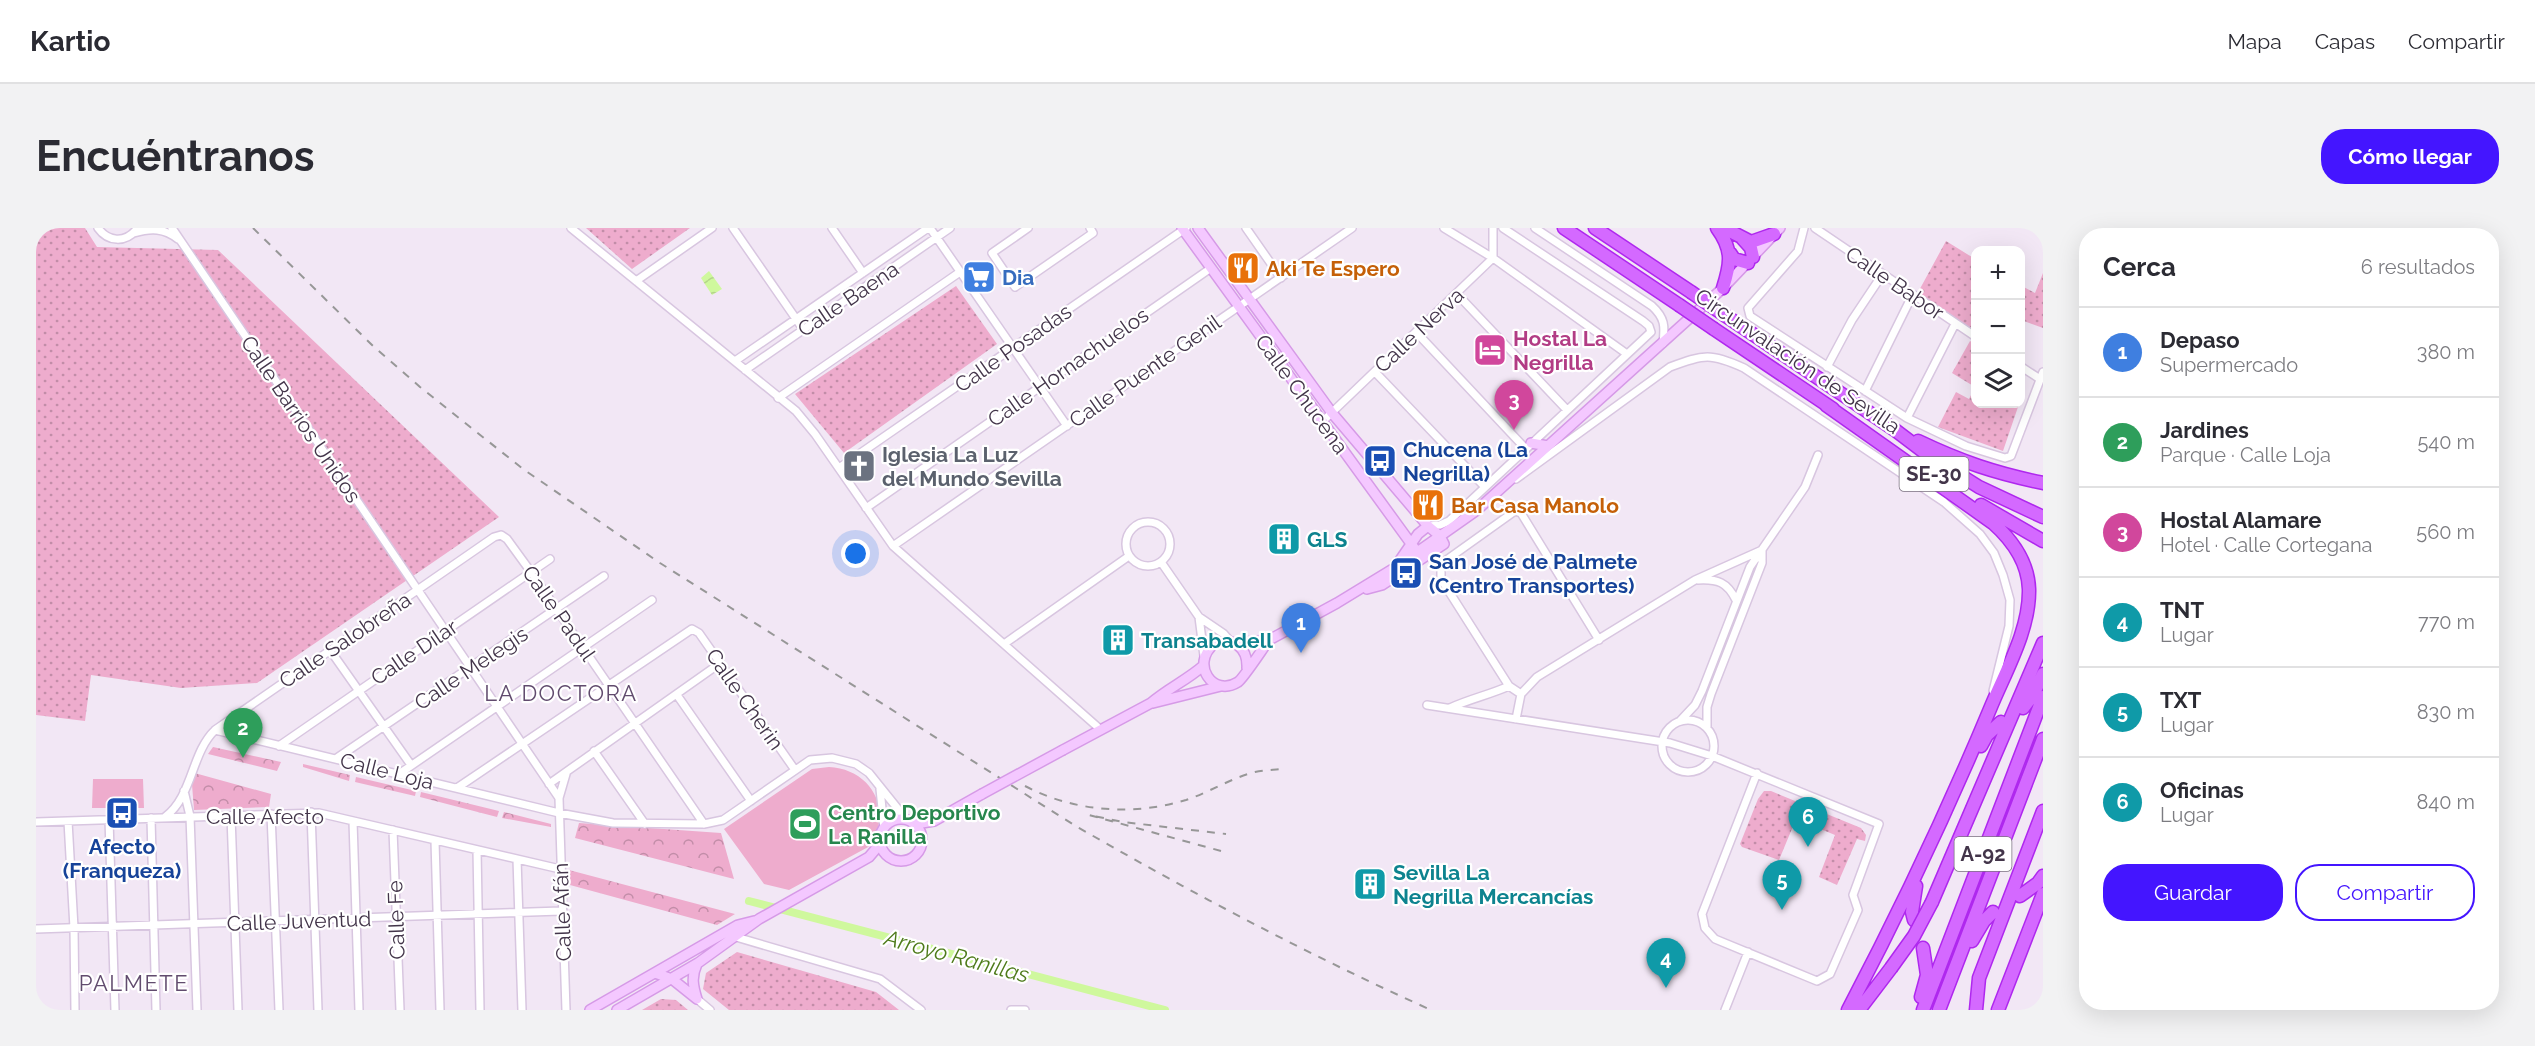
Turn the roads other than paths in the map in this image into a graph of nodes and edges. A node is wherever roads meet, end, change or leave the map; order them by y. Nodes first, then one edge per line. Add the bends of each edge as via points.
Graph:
1 (98, 228) edge
2 (172, 228) edge
3 (571, 228) edge
4 (712, 228) edge
5 (733, 228) edge
6 (832, 228) edge
7 (929, 228) edge
8 (950, 228) edge
9 (1028, 228) edge
10 (1090, 228) edge
11 (1198, 228) edge
12 (1245, 228) edge
13 (1352, 228) edge
14 (1444, 228) edge
15 (1493, 228) edge
16 (1503, 228) edge
17 (1535, 228) edge
18 (1564, 228) edge
19 (1595, 228) edge
20 (1609, 228) edge
21 (1717, 228) edge
22 (1724, 228) edge
23 (1804, 228) edge
24 (1815, 228) edge
25 (1184, 229) edge
26 (136, 231) edge
27 (1777, 231) edge
28 (937, 238) junction
29 (1741, 238) junction
30 (186, 247) junction
31 (1633, 253) junction
32 (1730, 254) junction
33 (1493, 258) junction
34 (1750, 260) junction
35 (1211, 268) junction
36 (960, 272) junction
37 (863, 273) junction
38 (1882, 275) junction
39 (1281, 278) junction
40 (636, 281) junction
41 (1723, 288) junction
42 (1457, 294) junction
43 (1912, 296) junction
44 (1250, 299) junction
45 (1239, 307) junction
46 (796, 319) junction
47 (1954, 324) junction
48 (803, 329) junction
49 (1416, 332) junction
50 (1971, 334) edge
51 (1662, 343) junction
52 (1013, 348) junction
53 (1627, 354) junction
54 (735, 361) junction
55 (1827, 367) junction
56 (2025, 368) edge
57 (745, 370) junction
58 (1375, 372) junction
59 (2042, 376) edge
60 (1040, 387) junction
61 (1865, 391) junction
62 (778, 398) junction
63 (1826, 405) junction
64 (1567, 410) junction
65 (1332, 413) junction
66 (1907, 418) junction
67 (1323, 421) junction
68 (1067, 426) junction
69 (1895, 430) junction
70 (1528, 446) junction
71 (1548, 446) junction
72 (1818, 455) dead end
73 (839, 468) junction
74 (2043, 483) edge
75 (1484, 486) junction
76 (1502, 489) junction
77 (866, 508) junction
78 (2043, 517) edge
79 (1428, 526) junction
80 (501, 535) joint
81 (1440, 536) junction
82 (2043, 541) edge
83 (1411, 543) junction
84 (893, 546) junction
85 (1762, 550) junction
86 (1129, 556) junction
87 (1420, 556) junction
88 (550, 559) dead end
89 (1161, 562) junction
90 (1396, 567) junction
91 (531, 572) junction
92 (604, 576) dead end
93 (1695, 580) junction
94 (416, 591) junction
95 (1356, 592) junction
96 (652, 600) dead end
97 (1736, 600) junction
98 (556, 610) junction
99 (1199, 617) junction
100 (444, 631) junction
101 (1269, 640) junction
102 (1599, 640) junction
103 (1232, 642) junction
104 (2043, 643) edge
105 (1004, 644) junction
106 (582, 648) junction
107 (330, 650) junction
108 (1204, 662) junction
109 (719, 664) junction
110 (470, 668) junction
111 (1247, 668) junction
112 (2043, 674) edge
113 (609, 685) junction
114 (1223, 686) junction
115 (1509, 686) junction
116 (359, 689) junction
117 (1521, 694) junction
118 (676, 695) junction
119 (2043, 698) edge
120 (1151, 703) junction
121 (1427, 705) dead end
122 (495, 707) junction
123 (2023, 708) dead end
124 (1450, 709) junction
125 (1516, 719) junction
126 (1680, 721) junction
127 (2001, 722) dead end
128 (634, 724) junction
129 (384, 727) junction
130 (1707, 728) junction
131 (215, 730) junction
132 (1101, 730) junction
133 (2043, 739) edge
134 (1662, 742) junction
135 (522, 744) junction
136 (279, 746) junction
137 (594, 751) junction
138 (1712, 756) junction
139 (337, 758) junction
140 (411, 765) junction
141 (795, 770) junction
142 (1757, 773) junction
143 (399, 774) junction
144 (566, 774) junction
145 (1962, 776) junction
146 (549, 784) junction
147 (878, 784) junction
148 (457, 788) junction
149 (184, 791) junction
150 (559, 798) junction
151 (751, 801) junction
152 (2043, 811) edge
153 (311, 812) junction
154 (559, 813) junction
155 (271, 814) junction
156 (190, 816) junction
157 (231, 816) junction
158 (165, 817) junction
159 (151, 818) junction
160 (109, 819) junction
161 (906, 819) junction
162 (68, 821) junction
163 (353, 821) junction
164 (934, 821) junction
165 (36, 822) edge
166 (645, 824) junction
167 (704, 824) junction
168 (916, 824) junction
169 (884, 828) junction
170 (393, 830) junction
171 (922, 835) junction
172 (435, 841) junction
173 (880, 844) junction
174 (477, 850) junction
175 (886, 855) junction
176 (869, 857) junction
177 (517, 859) junction
178 (560, 869) junction
179 (1920, 870) junction
180 (2043, 876) edge
181 (2043, 894) edge
182 (2020, 897) dead end
183 (561, 911) junction
184 (518, 912) junction
185 (1993, 912) dead end
186 (478, 915) junction
187 (436, 916) junction
188 (396, 918) junction
189 (356, 919) junction
190 (760, 919) junction
191 (316, 920) junction
192 (1914, 920) dead end
193 (276, 921) junction
194 (235, 923) junction
195 (194, 924) junction
196 (154, 925) junction
197 (112, 927) junction
198 (74, 928) junction
199 (36, 929) edge
200 (736, 938) junction
201 (1923, 948) dead end
202 (1748, 952) junction
203 (698, 963) junction
204 (655, 973) junction
205 (672, 979) junction
206 (697, 999) junction
207 (75, 1010) edge
208 (115, 1010) edge
209 (156, 1010) edge
210 (197, 1010) edge
211 (238, 1010) edge
212 (279, 1010) edge
213 (318, 1010) edge
214 (359, 1010) edge
215 (400, 1010) edge
216 (440, 1010) edge
217 (480, 1010) edge
218 (522, 1010) edge
219 (566, 1010) edge
220 (591, 1010) edge
221 (617, 1010) edge
222 (710, 1010) edge
223 (921, 1010) edge
224 (1011, 1010) edge
225 (1025, 1010) edge
226 (1725, 1010) edge
227 (1848, 1010) edge
228 (1859, 1010) edge
229 (1917, 1010) edge
230 (1923, 1010) edge
231 (1940, 1010) edge
232 (1976, 1010) edge
233 (1998, 1010) edge

1 - 26 street via 113,239
2 - 30 street, Calle Barrios Unidos
3 - 40 street
4 - 40 street
5 - 46 street
6 - 37 street
7 - 28 street
7 - 37 street, Calle Baena
8 - 28 street, Calle Baena
9 - 10 street via 992,253 1015,287 1093,232
11 - 44 street, Calle Chucena
12 - 39 street
13 - 39 street, Calle Puente Genil
14 - 33 street
15 - 33 street
16 - 53 street via 1649,326 1651,332
17 - 51 street via 1661,314 1665,324
18 - 63 highway, Circunvalación de Sevilla / SE-30, bridge
19 - 31 highway, Circunvalación de Sevilla / SE-30
20 - 31 highway
21 - 32 highway
22 - 29 highway
23 - 55 street via 1798,251 1748,308 1750,316
24 - 38 street, Calle Babor
25 - 35 street, Calle Chucena
25 - 52 street, Calle Posadas
26 - 30 street via 162,229
27 - 29 highway via 1756,242
27 - 34 street
28 - 36 street
28 - 48 street, Calle Baena
29 - 34 highway via 1751,248
30 - 94 street, Calle Barrios Unidos
31 - 69 highway, Circunvalación de Sevilla / SE-30, bridge
32 - 34 highway via 1734,259
32 - 41 highway
33 - 42 street, Calle Nerva
33 - 53 street
34 - 41 street
35 - 45 street, Calle Chucena
35 - 60 street, Calle Hornachuelos
36 - 52 street
36 - 62 street
37 - 46 street, Calle Baena
38 - 43 street, Calle Babor
38 - 55 street
39 - 44 street, Calle Puente Genil
40 - 54 street
41 - 51 street
42 - 49 street, Calle Nerva
42 - 64 street
43 - 47 street, Calle Babor
43 - 61 street
44 - 45 street, Calle Puente Genil
44 - 65 street, Calle Chucena
45 - 67 street, Calle Chucena
45 - 68 street, Calle Puente Genil
46 - 48 street
46 - 54 street, Calle Baena
47 - 50 street, Calle Babor
47 - 66 street
48 - 57 street, Calle Baena
49 - 58 street, Calle Nerva
49 - 70 street
51 - 71 street
52 - 60 street
52 - 73 street, Calle Posadas
53 - 64 street
54 - 57 street
55 - 61 street
56 - 59 street
57 - 62 street
58 - 65 street, Calle Nerva
58 - 75 street
59 - 66 street via 2011,456 2005,458 1966,446
60 - 68 street
60 - 77 street, Calle Hornachuelos
61 - 66 street
62 - 73 street via 806,422
63 - 82 highway, Circunvalación de Sevilla / SE-30
63 - 145 highway via 1993,522 2010,538 2022,559 2029,587 2023,625
64 - 70 street
65 - 67 street, Calle Nerva
65 - 79 street, Calle Chucena
67 - 83 street, Calle Chucena
68 - 84 street, Calle Puente Genil
69 - 74 highway via 1960,461
69 - 78 highway, Circunvalación de Sevilla / SE-30 via 1979,487
70 - 71 street
70 - 75 street
71 - 76 street
72 - 85 street via 1805,487
73 - 77 street
75 - 79 street via 1449,521
76 - 81 street
76 - 145 street via 1670,367 1697,356 1720,357 1744,368 1944,502 1980,534 1994,553 2010,600 2009,626 1990,699
77 - 84 street
79 - 81 street, Calle Chucena
79 - 83 street
80 - 91 street, Calle Padul
80 - 94 street, Calle Salobreña
81 - 87 street
83 - 87 street, Calle Chucena
83 - 90 street
84 - 105 street
85 - 93 street
85 - 97 street
85 - 130 street via 1762,563 1711,694
86 - 89 street via 1140,565
86 - 89 street via 1128,534 1138,524 1151,522 1162,527 1170,538 1169,551
86 - 105 street
87 - 90 street
87 - 95 street via 1382,585
88 - 91 street, Calle Dílar
89 - 99 street
90 - 95 street
91 - 98 street, Calle Padul
91 - 100 street, Calle Dílar
92 - 98 street, Calle Melegis
93 - 97 street via 1718,580 1727,585
93 - 102 street
94 - 100 street, Calle Barrios Unidos
94 - 107 street, Calle Salobreña
95 - 101 street
96 - 106 street
97 - 126 street via 1702,691
98 - 106 street, Calle Padul
98 - 110 street, Calle Melegis
99 - 103 street
99 - 108 street
100 - 110 street, Calle Barrios Unidos
100 - 116 street, Calle Dílar
101 - 103 street
101 - 111 street
102 - 115 street via 1521,513 1515,511 1445,561 1440,570 1440,579
102 - 117 street via 1538,677
103 - 108 street via 1214,644
103 - 111 street via 1246,654
104 - 228 highway, bridge via 1932,902 1914,936
105 - 132 street
106 - 113 street, Calle Padul
106 - 122 street
107 - 116 street
107 - 131 street, Calle Salobreña
108 - 114 street via 1210,680
108 - 120 street via 1191,677
109 - 113 street, Calle Cherin via 694,629 690,629
109 - 118 street
109 - 141 street, Calle Cherin
110 - 122 street, Calle Barrios Unidos
110 - 129 street, Calle Melegis
111 - 114 street via 1237,682
112 - 123 highway
113 - 128 street, Calle Padul
113 - 135 street
114 - 120 street
115 - 117 street
115 - 124 street
116 - 129 street
116 - 136 street, Calle Dílar
117 - 125 street
118 - 128 street
118 - 151 street
119 - 230 highway, A-92
120 - 132 street
121 - 124 street
122 - 135 street, Calle Barrios Unidos
122 - 140 street
124 - 125 street
125 - 134 street
126 - 130 street via 1694,720
126 - 134 street via 1667,730
127 - 145 highway via 1987,735
128 - 137 street
128 - 167 street, Calle Padul
129 - 139 street, Calle Melegis
129 - 140 street
130 - 138 street via 1714,742
131 - 136 street, Calle Loja
131 - 149 street, Calle Salobreña via 205,740
132 - 164 street, bridge
133 - 231 highway, A-92
134 - 138 street
134 - 138 street via 1666,760 1679,770 1698,770
135 - 146 street, Calle Barrios Unidos
135 - 148 street
136 - 139 street, Calle Loja
137 - 144 street
137 - 166 street
138 - 142 street
139 - 143 street, Calle Loja
140 - 143 street
141 - 147 street, Calle Loja via 810,760 832,758 863,768
141 - 151 street, Calle Loja
142 - 202 street via 1702,914 1705,928 1715,939
142 - 202 street via 1880,824 1854,894 1858,910 1830,974 1817,981
143 - 148 street, Calle Loja
144 - 146 street
144 - 150 street, Calle Afán
145 - 179 highway
146 - 150 street, Calle Barrios Unidos
147 - 161 street, Calle Loja
147 - 169 street
148 - 154 street, Calle Loja
149 - 156 street
149 - 158 street, Calle Salobreña
150 - 154 street, Calle Afán
151 - 167 street, Calle Loja via 723,820
152 - 232 highway via 1980,978
153 - 155 street, Calle Afecto
153 - 163 street, Calle Afecto
153 - 191 street
154 - 166 street, Calle Loja via 613,823
154 - 178 street, Calle Afán
155 - 157 street, Calle Afecto
155 - 193 street
156 - 157 street, Calle Afecto
156 - 158 street, Calle Afecto
156 - 195 street
157 - 194 street
158 - 159 street, Calle Afecto
159 - 160 street, Calle Afecto
159 - 196 street
160 - 162 street, Calle Afecto
160 - 197 street
161 - 168 street
161 - 169 street via 893,820
162 - 165 street, Calle Afecto
162 - 198 street
163 - 170 street, Calle Afecto
163 - 189 street
164 - 168 street
164 - 171 street
166 - 167 street, Calle Loja
168 - 171 street
169 - 173 street
170 - 172 street, Calle Afecto
170 - 188 street, Calle Fe
171 - 175 street via 921,848 912,858 899,861
172 - 174 street, Calle Afecto
172 - 187 street
173 - 175 street
173 - 176 street
174 - 177 street, Calle Afecto
174 - 186 street
175 - 176 street
176 - 190 street
177 - 178 street, Calle Afecto
177 - 184 street
178 - 183 street, Calle Afán
179 - 192 highway via 1913,902
179 - 227 highway
180 - 182 highway
181 - 233 highway
183 - 184 street, Calle Juventud
183 - 219 street, Calle Afán
184 - 186 street, Calle Juventud
184 - 218 street
185 - 231 highway via 1973,939
186 - 187 street, Calle Juventud
186 - 217 street
187 - 188 street, Calle Juventud
187 - 216 street
188 - 189 street, Calle Juventud
188 - 215 street, Calle Fe
189 - 191 street, Calle Juventud
189 - 214 street
190 - 200 street
190 - 204 street via 738,925
191 - 193 street, Calle Juventud
191 - 213 street
193 - 194 street, Calle Juventud
193 - 212 street
194 - 195 street, Calle Juventud
194 - 211 street
195 - 196 street, Calle Juventud
195 - 210 street
196 - 197 street, Calle Juventud
196 - 209 street
197 - 198 street, Calle Juventud
197 - 208 street
198 - 199 street, Calle Juventud
198 - 207 street
200 - 203 street
200 - 223 street via 880,979
201 - 229 highway via 1927,975
202 - 226 street
203 - 205 street
203 - 206 street via 692,985
204 - 205 street
204 - 220 street
205 - 206 street
205 - 221 street
206 - 222 street
224 - 225 street

